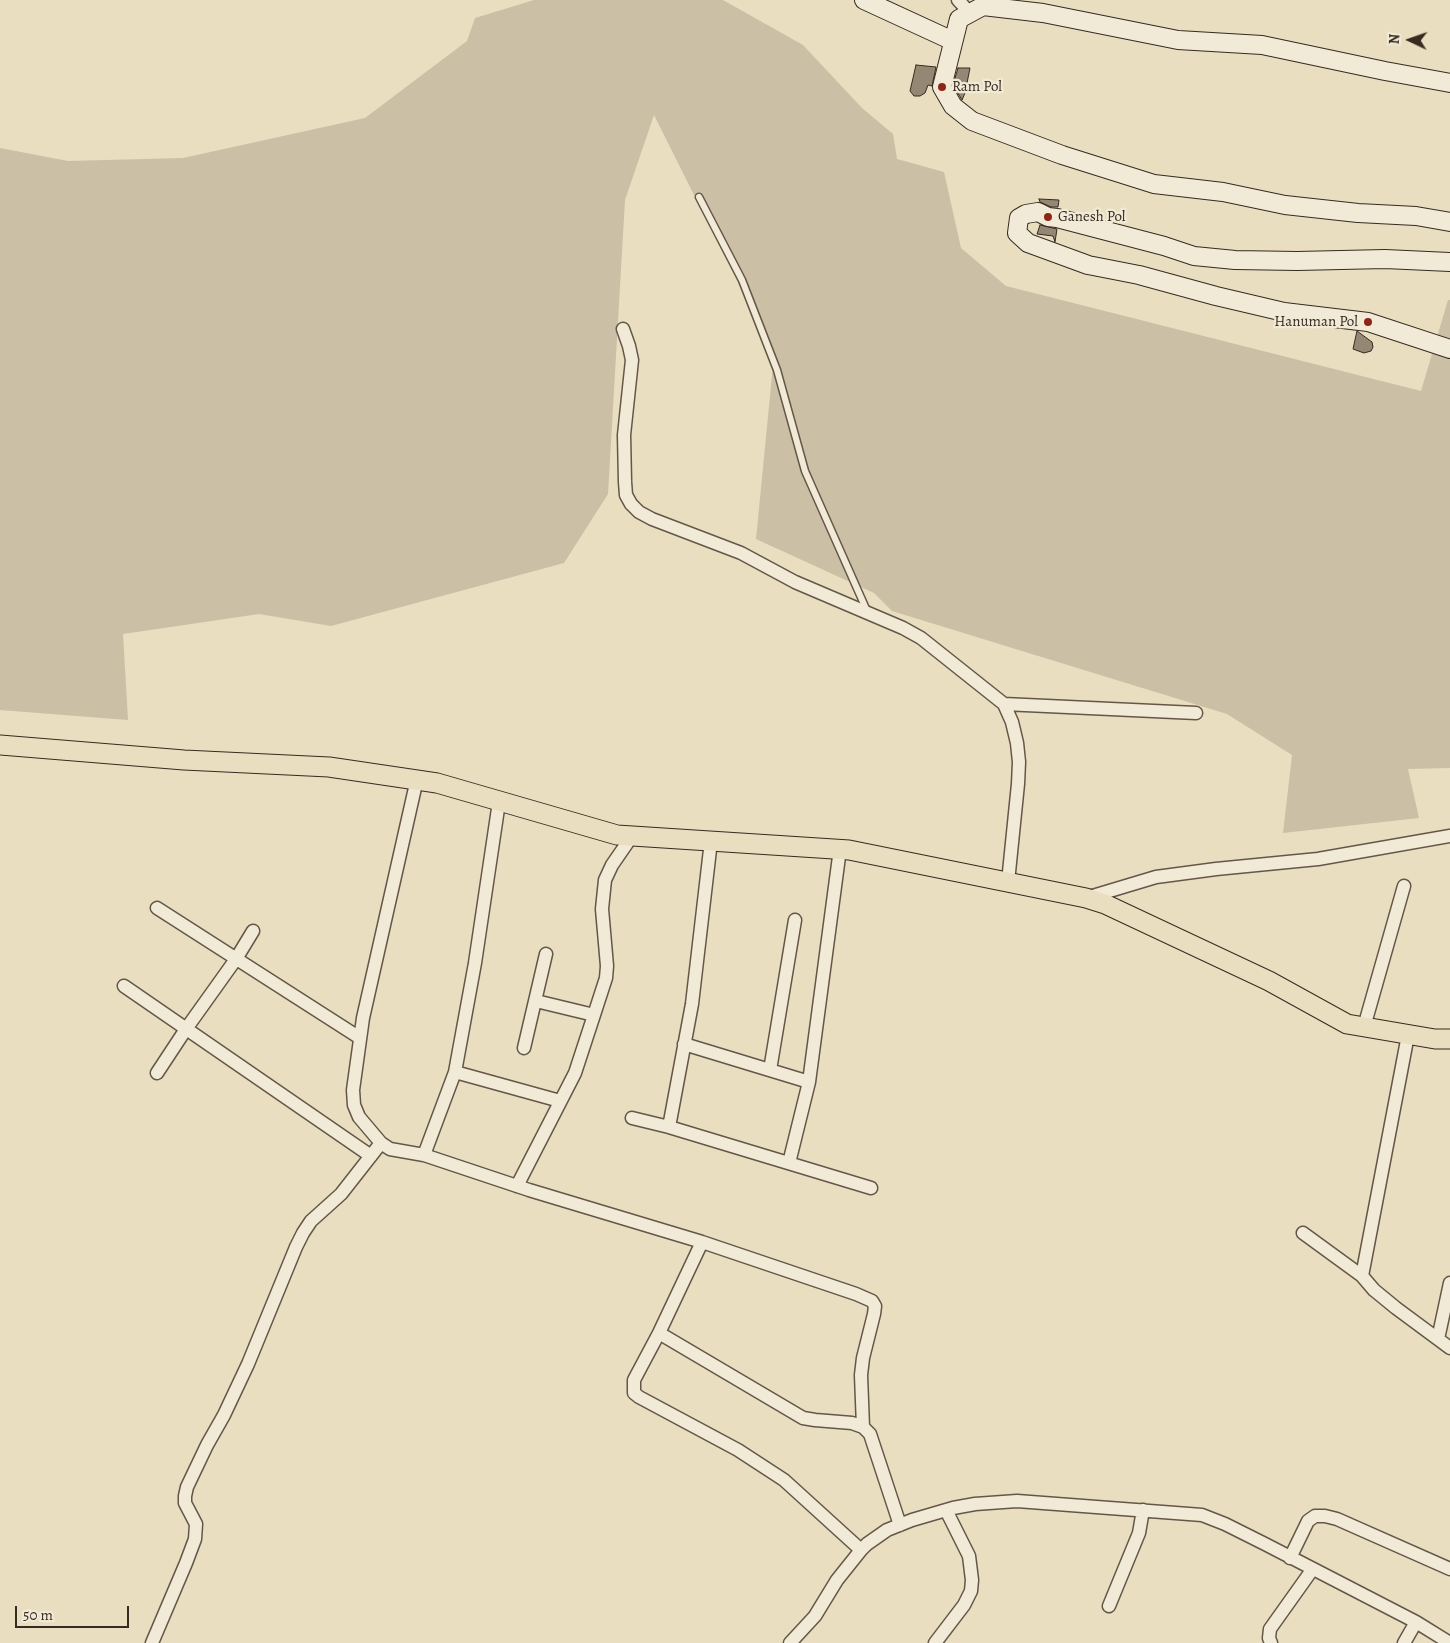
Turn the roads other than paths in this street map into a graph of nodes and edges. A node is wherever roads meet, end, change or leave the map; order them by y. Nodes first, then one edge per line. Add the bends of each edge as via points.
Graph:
1 (864, 0) edge
2 (964, 6) edge
3 (953, 41) junction
4 (1450, 82) edge
5 (699, 197) dead end
6 (1450, 222) edge
7 (1450, 262) edge
8 (623, 329) dead end
9 (1450, 349) edge
10 (868, 612) junction
11 (1004, 704) junction
12 (1196, 714) dead end
13 (0, 745) edge
14 (417, 779) junction
15 (499, 802) junction
16 (632, 836) junction
17 (1450, 836) edge
18 (711, 841) junction
19 (840, 849) junction
20 (1008, 882) junction
21 (1404, 886) dead end
22 (1086, 898) junction
23 (158, 908) dead end
24 (795, 920) dead end
25 (253, 931) dead end
26 (546, 954) dead end
27 (236, 959) junction
28 (124, 986) dead end
29 (536, 1001) junction
30 (594, 1015) junction
31 (1364, 1027) junction
32 (186, 1029) junction
33 (1408, 1035) junction
34 (360, 1038) junction
35 (1450, 1039) edge
36 (684, 1044) junction
37 (524, 1048) dead end
38 (770, 1070) junction
39 (158, 1072) dead end
40 (455, 1072) junction
41 (809, 1082) junction
42 (560, 1101) junction
43 (632, 1118) dead end
44 (669, 1127) junction
45 (381, 1143) junction
46 (424, 1155) junction
47 (371, 1156) junction
48 (789, 1163) junction
49 (517, 1186) junction
50 (871, 1188) dead end
51 (1303, 1233) dead end
52 (702, 1242) junction
53 (1362, 1276) junction
54 (1450, 1283) edge
55 (659, 1333) junction
56 (1438, 1339) junction
57 (1450, 1348) edge
58 (863, 1426) junction
59 (946, 1510) junction
60 (1144, 1510) junction
61 (900, 1525) junction
62 (861, 1550) junction
63 (1290, 1558) junction
64 (1450, 1569) edge
65 (1312, 1570) junction
66 (1109, 1606) dead end
67 (1416, 1622) junction
68 (152, 1643) edge
69 (790, 1643) edge
70 (935, 1643) edge
71 (1271, 1643) edge
72 (1404, 1643) edge
73 (1450, 1643) edge

1 - 3 street
2 - 3 street
2 - 4 street via 1043,13 1178,40 1262,45
3 - 6 street via 942,87 953,106 972,121 1062,155 1154,184 1223,192 1286,205
5 - 10 lane via 742,280 777,370 805,471
7 - 9 street via 1235,260 1194,256 1038,212 1019,218 1017,233 1028,243 1088,265 1284,312 1368,322
8 - 10 street via 632,360 624,435 626,494 630,504 652,519 740,553 794,582
10 - 11 street via 921,638
11 - 12 street
11 - 20 street via 1014,729 1019,762
13 - 14 main road via 184,760 329,767
14 - 15 main road
14 - 34 street
15 - 16 main road via 617,835
15 - 40 street
16 - 18 main road
16 - 30 street via 612,865 604,887 602,922 607,966
17 - 22 street via 1318,860 1156,877
18 - 19 main road
18 - 36 street
19 - 20 main road
19 - 41 street
20 - 22 main road
21 - 31 street
22 - 31 main road via 1269,981 1347,1024
23 - 27 street
24 - 38 street
25 - 27 street
26 - 29 street
27 - 32 street
27 - 34 street
28 - 32 street
29 - 30 street
29 - 37 street
30 - 42 street via 575,1073
31 - 33 main road
32 - 39 street
32 - 47 street
33 - 35 main road
33 - 53 street
34 - 45 street via 354,1105 359,1117
36 - 38 street
36 - 44 street
38 - 41 street
40 - 42 street
40 - 46 street
41 - 48 street
42 - 49 street
43 - 44 street
44 - 48 street
45 - 46 street via 390,1149
45 - 47 street
46 - 49 street
47 - 68 street via 341,1194 311,1221 303,1233 248,1364 187,1487 185,1503 196,1524 195,1539
48 - 50 street
49 - 52 street
51 - 53 street
52 - 55 street
52 - 58 street via 872,1301 874,1314 861,1375
53 - 56 street via 1374,1290
54 - 56 street
55 - 58 street via 803,1418
55 - 62 street via 634,1380 634,1392 638,1397 738,1450 784,1480
56 - 57 street
58 - 61 street via 870,1434
59 - 60 street via 1017,1501
59 - 61 street
59 - 70 street via 969,1556 972,1580 964,1605
60 - 63 street via 1202,1515
60 - 66 street via 1140,1533
61 - 62 street via 887,1530
62 - 69 street via 814,1616
63 - 64 street via 1308,1521 1315,1516 1325,1516
63 - 65 street
65 - 67 street
65 - 71 street via 1270,1629
67 - 72 street
67 - 73 street

